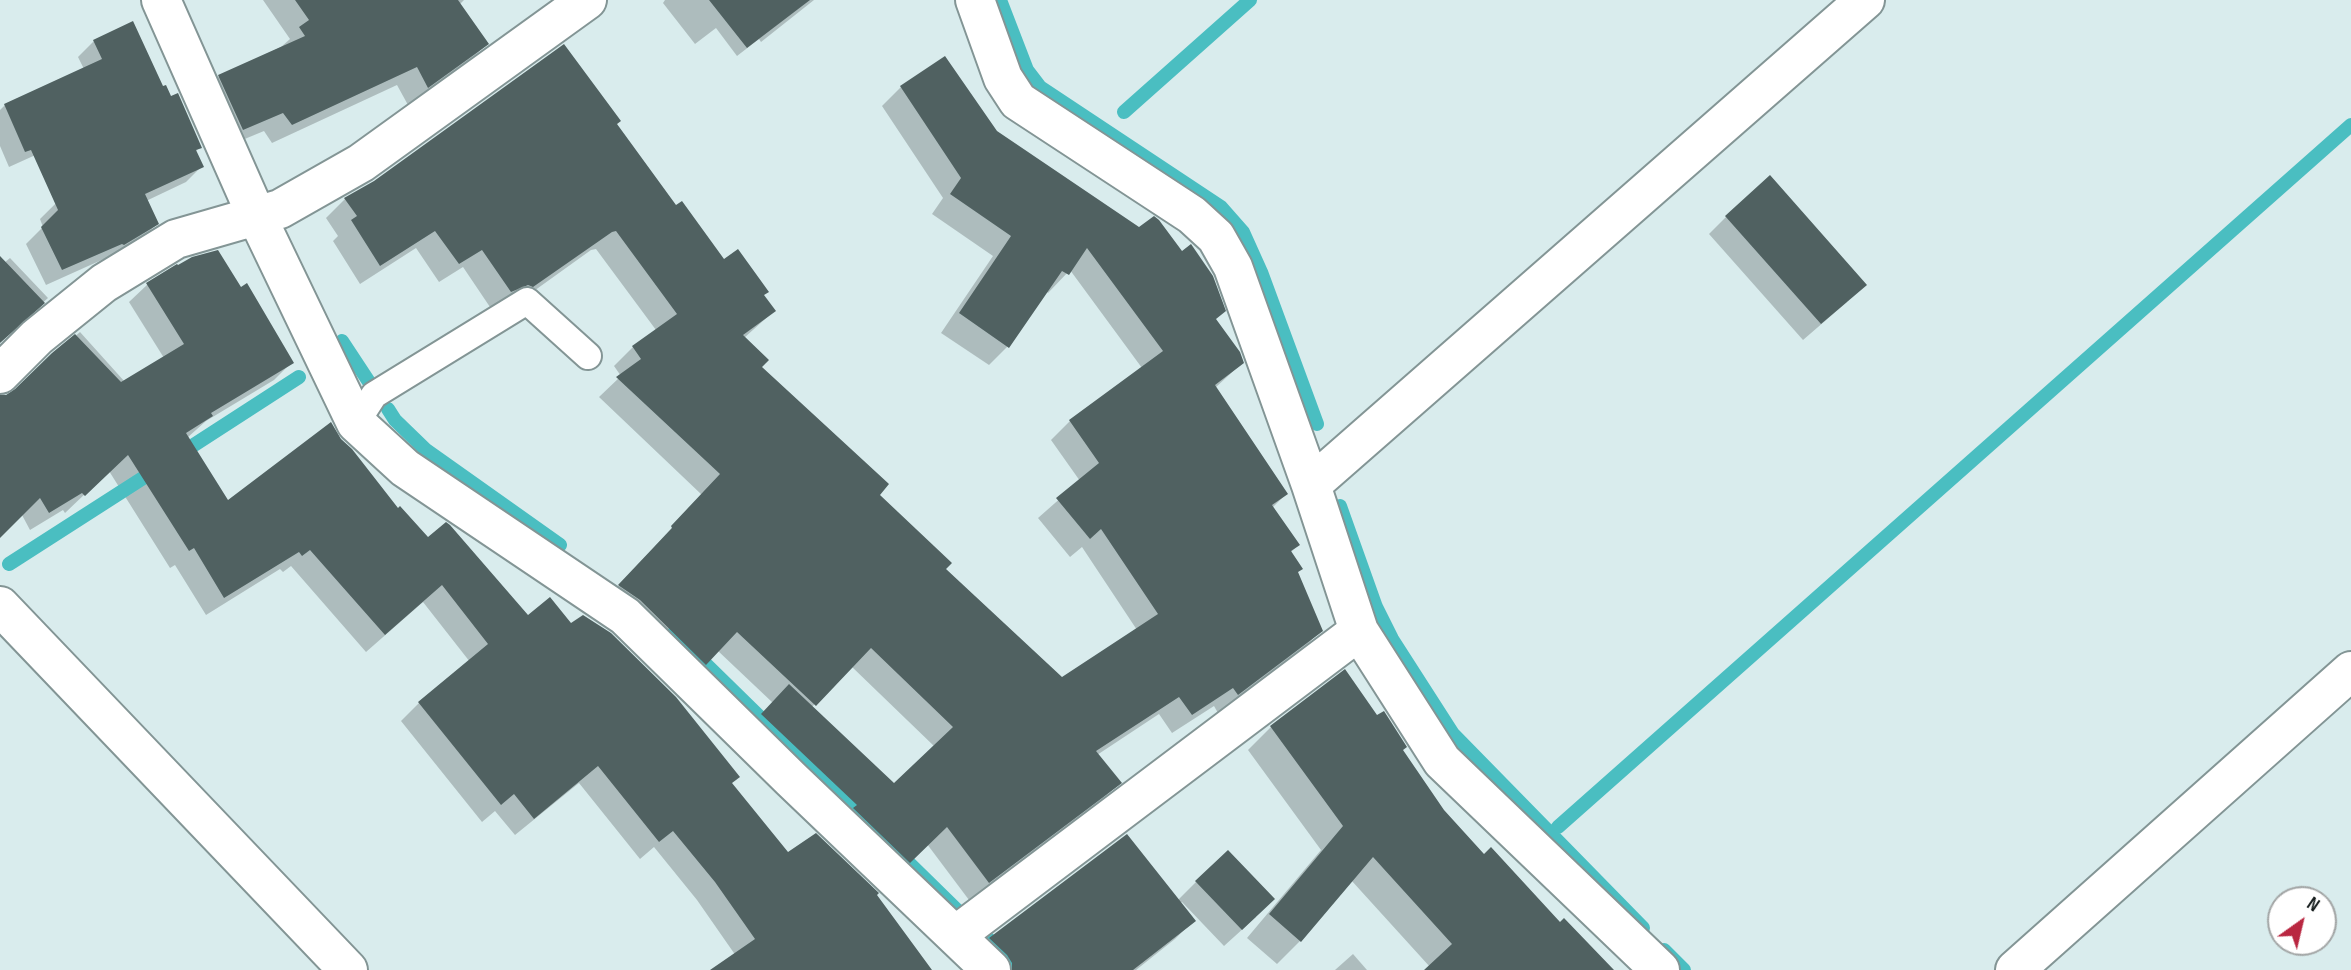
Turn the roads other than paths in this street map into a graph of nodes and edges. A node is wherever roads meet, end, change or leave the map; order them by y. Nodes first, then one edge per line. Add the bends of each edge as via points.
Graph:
1 (161, 0) edge
2 (587, 0) edge
3 (975, 0) edge
4 (1865, 0) edge
5 (257, 217) junction
6 (588, 356) dead end
7 (0, 374) edge
8 (356, 423) junction
9 (1311, 485) junction
10 (0, 606) edge
11 (1359, 631) junction
12 (2351, 671) edge
13 (956, 935) junction
14 (348, 970) edge
15 (991, 970) edge
16 (1660, 970) edge
17 (2015, 970) edge

1 - 5 street
2 - 5 street via 361,163
3 - 9 street via 1003,78 1018,101 1192,215 1216,237 1233,267
4 - 9 street
5 - 7 street via 176,239 104,282
5 - 8 street
6 - 8 lane via 527,301 374,395
8 - 13 street via 405,468 625,616
9 - 11 street
10 - 14 street
11 - 13 street
11 - 16 street via 1441,761
12 - 17 street
13 - 15 street

